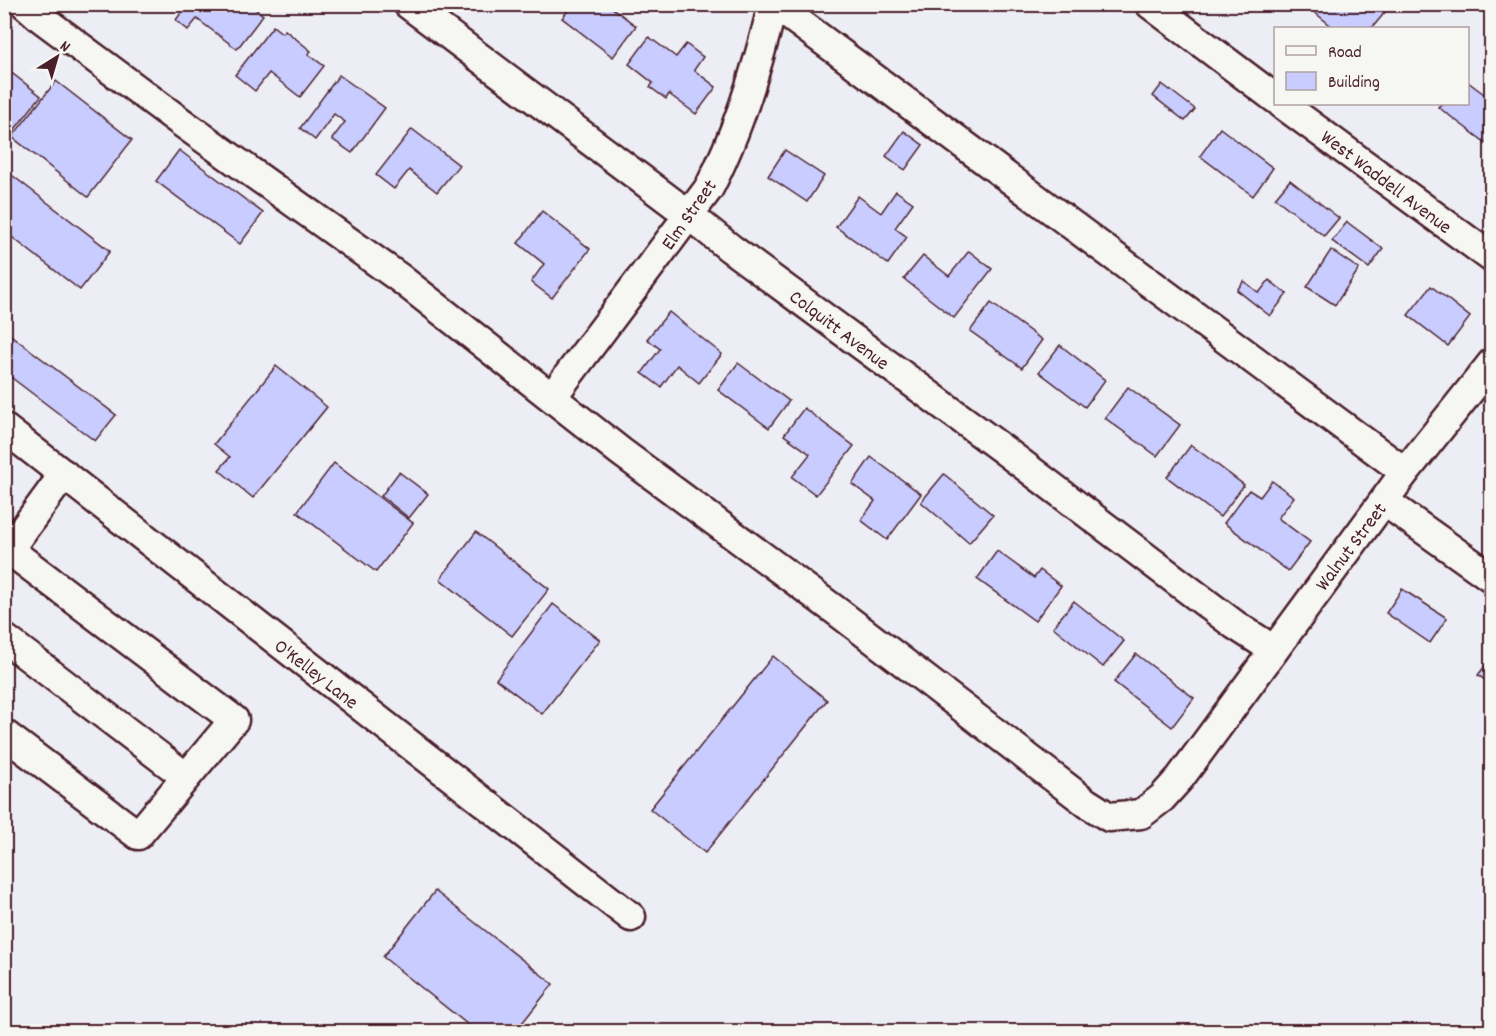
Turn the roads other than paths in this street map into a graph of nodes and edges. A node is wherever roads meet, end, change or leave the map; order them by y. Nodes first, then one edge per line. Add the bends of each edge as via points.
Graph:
1 (25, 4) edge
2 (408, 4) edge
3 (773, 4) edge
4 (1150, 4) edge
5 (1274, 98) edge
6 (1283, 105) edge
7 (690, 214) junction
8 (1491, 258) edge
9 (1491, 363) edge
10 (552, 397) junction
11 (4, 428) edge
12 (1406, 472) junction
13 (64, 474) junction
14 (1384, 501) junction
15 (7, 553) edge
16 (1491, 578) edge
17 (4, 638) edge
18 (1274, 650) junction
19 (4, 734) edge
20 (186, 777) junction
21 (631, 917) dead end

1 - 10 street, Walnut Street via 181,122 401,279
2 - 7 street, Colquitt Avenue
3 - 7 street, Elm Street via 761,55 724,161
3 - 12 street
4 - 5 street
6 - 8 street, West Waddell Avenue
7 - 10 street, Elm Street
7 - 18 street, Colquitt Avenue via 730,248 1235,625
9 - 12 street, Walnut Street
10 - 18 street, Walnut Street via 1109,817 1141,814 1162,798
11 - 13 street, O'Kelley Lane
12 - 14 street, Walnut Street
13 - 15 street
13 - 21 street, O'Kelley Lane
14 - 16 street
14 - 18 street, Walnut Street
15 - 20 street via 234,720
17 - 20 street
19 - 20 street via 138,835

